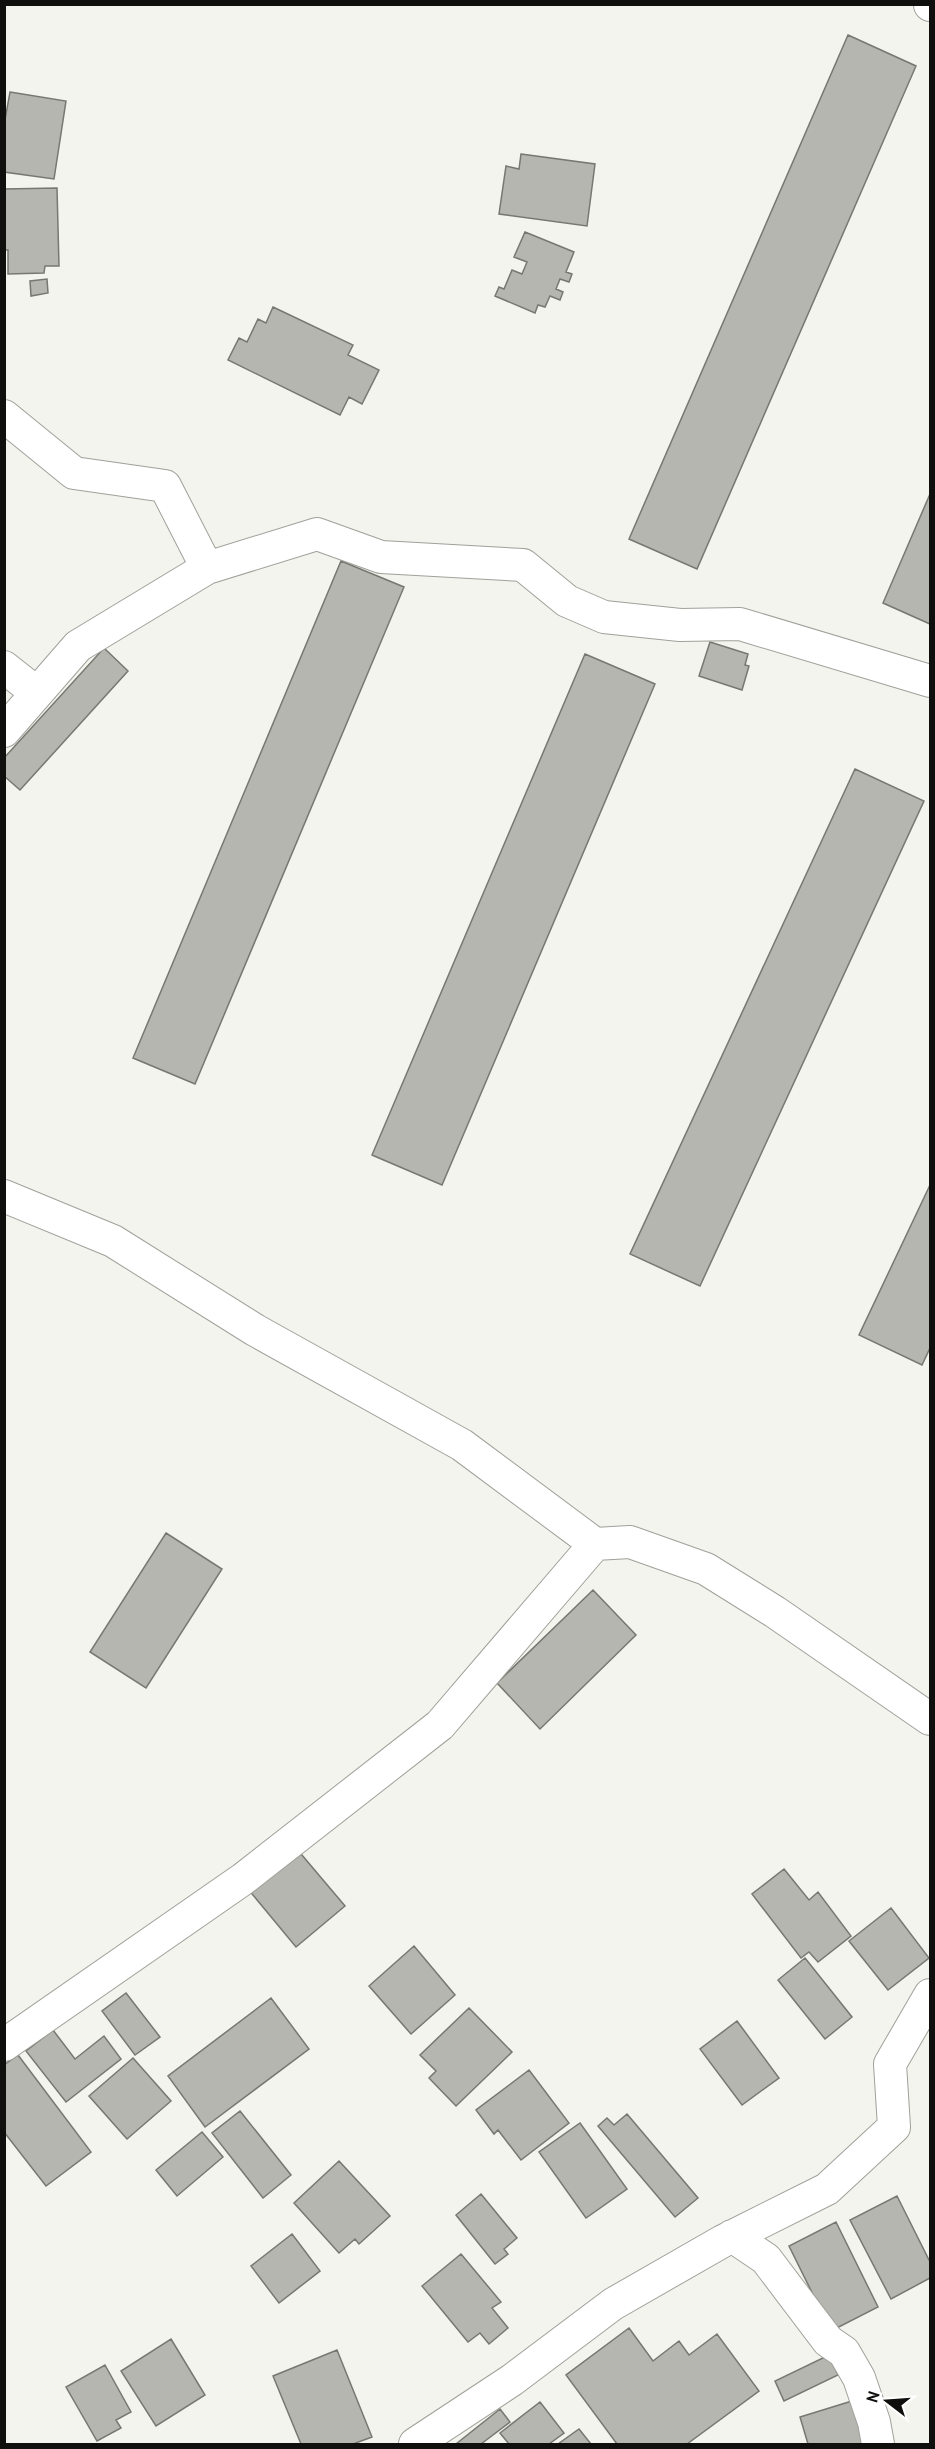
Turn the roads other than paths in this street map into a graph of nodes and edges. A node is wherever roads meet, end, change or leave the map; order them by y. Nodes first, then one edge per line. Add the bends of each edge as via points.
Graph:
1 (4, 416) edge
2 (207, 568) junction
3 (4, 667) edge
4 (930, 681) edge
5 (37, 693) junction
6 (4, 730) edge
7 (4, 1196) edge
8 (595, 1544) junction
9 (930, 1719) edge
10 (930, 1995) edge
11 (4, 2045) edge
12 (732, 2236) junction
13 (416, 2445) edge
14 (878, 2445) edge

1 - 2 street via 74,473 165,486
2 - 4 street via 317,534 381,557 522,565 567,601 604,617 680,625 740,624
2 - 5 street via 78,646
3 - 5 street
5 - 6 street
7 - 8 street via 113,1241 255,1330 462,1445
8 - 9 street via 630,1542 706,1569
8 - 11 street via 440,1725 243,1879
10 - 12 street via 890,2064 894,2127 827,2189
12 - 13 street via 613,2304 512,2380
12 - 14 street via 766,2259 828,2341 844,2352 859,2378

